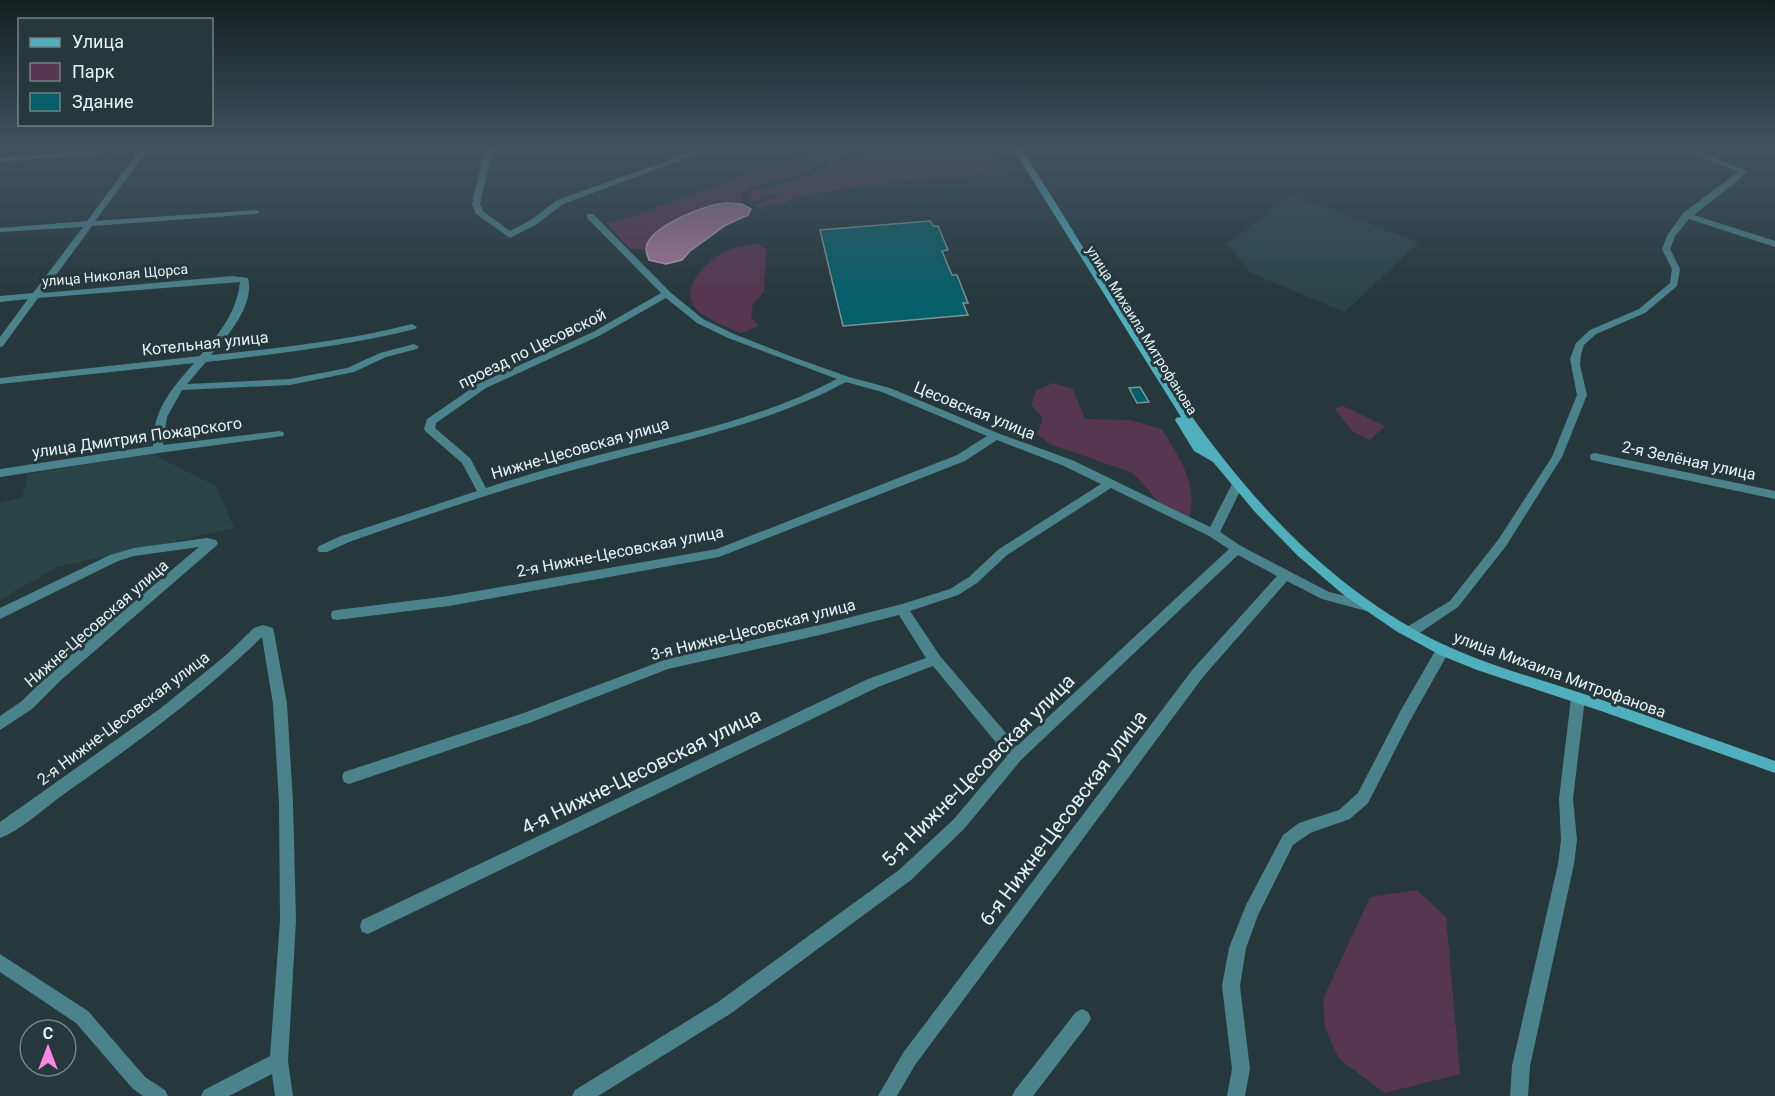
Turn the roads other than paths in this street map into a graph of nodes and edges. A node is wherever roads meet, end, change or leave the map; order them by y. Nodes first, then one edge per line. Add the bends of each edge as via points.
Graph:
1 (109, 198) edge
2 (477, 198) edge
3 (571, 198) edge
4 (1042, 198) edge
5 (1049, 198) edge
6 (1711, 198) edge
7 (256, 212) dead end
8 (1686, 215) junction
9 (590, 216) dead end
10 (92, 222) junction
11 (0, 230) edge
12 (1775, 244) edge
13 (667, 294) junction
14 (37, 295) junction
15 (0, 299) edge
16 (412, 327) dead end
17 (0, 344) edge
18 (414, 347) dead end
19 (204, 358) junction
20 (845, 379) junction
21 (0, 381) edge
22 (181, 387) junction
23 (279, 434) dead end
24 (996, 436) junction
25 (158, 449) junction
26 (1595, 457) dead end
27 (1219, 462) junction
28 (0, 473) edge
29 (1109, 484) junction
30 (1237, 485) junction
31 (483, 492) junction
32 (1775, 495) edge
33 (1213, 533) junction
34 (323, 549) dead end
35 (1237, 549) junction
36 (1285, 575) junction
37 (1370, 607) junction
38 (902, 609) junction
39 (0, 614) edge
40 (337, 615) dead end
41 (1410, 632) junction
42 (1443, 650) junction
43 (935, 660) junction
44 (1578, 698) junction
45 (0, 724) edge
46 (1016, 756) junction
47 (1775, 767) edge
48 (349, 777) dead end
49 (0, 831) edge
50 (368, 926) dead end
51 (0, 962) edge
52 (1082, 1018) dead end
53 (279, 1061) junction
54 (159, 1096) edge
55 (210, 1096) edge
56 (284, 1096) edge
57 (581, 1096) edge
58 (887, 1096) edge
59 (1021, 1096) edge
60 (1236, 1096) edge
61 (1519, 1096) edge

1 - 10 street
2 - 3 street via 478,212 510,235
4 - 27 main road, улица Михаила Митрофанова via 1198,448
5 - 27 main road, улица Михаила Митрофанова via 1145,354
6 - 8 street
7 - 10 street
8 - 12 street
8 - 41 street via 1666,249 1676,268 1674,284 1637,314 1600,327 1580,345 1574,368 1582,384 1582,395 1557,457 1502,543 1454,604
9 - 13 street, Цесовская улица
10 - 11 street
10 - 14 street
13 - 20 street, Цесовская улица via 700,321 731,336
13 - 31 street, проезд по Цесовской via 596,334 482,386 431,421 429,429 466,460
14 - 15 street, улица Николая Щорса
14 - 17 street
14 - 19 street, улица Николая Щорса via 245,280 244,293 227,328
16 - 19 street, Котельная улица via 335,343
18 - 22 street via 383,355 354,369 290,382
19 - 21 street, Котельная улица
19 - 22 street
20 - 24 street, Цесовская улица via 886,390
20 - 31 street, Нижне-Цесовская улица via 825,391 762,415
22 - 25 street via 162,413
23 - 25 street, улица Дмитрия Пожарского
24 - 29 street, Цесовская улица via 1068,463
24 - 40 street, 2-я Нижне-Цесовская улица via 961,458 719,553 449,601
25 - 28 street, улица Дмитрия Пожарского
26 - 32 street, 2-я Зелёная улица
27 - 30 main road, улица Михаила Митрофанова
29 - 33 street, Цесовская улица
29 - 38 street, 3-я Нижне-Цесовская улица via 1003,552 965,586
30 - 33 street
30 - 37 main road, улица Михаила Митрофанова via 1303,553
31 - 34 street, Нижне-Цесовская улица
33 - 35 street, Цесовская улица
35 - 36 street, Цесовская улица
35 - 46 street, 5-я Нижне-Цесовская улица
36 - 37 street, Цесовская улица via 1334,598
36 - 58 street, 6-я Нижне-Цесовская улица via 1197,673 909,1059
37 - 41 main road, улица Михаила Митрофанова
38 - 43 street
38 - 48 street, 3-я Нижне-Цесовская улица via 667,664 524,719
39 - 45 street, Нижне-Цесовская улица via 114,558 212,543 27,705
41 - 42 main road, улица Михаила Митрофанова
42 - 44 main road, улица Михаила Митрофанова
42 - 60 street via 1361,800 1341,817 1307,824 1292,835 1247,921 1231,983 1241,1070
43 - 46 street
43 - 50 street, 4-я Нижне-Цесовская улица via 862,688
44 - 47 main road, улица Михаила Митрофанова
44 - 61 street via 1566,799 1566,864 1521,1066
46 - 57 street, 5-я Нижне-Цесовская улица via 959,825 905,875 724,1008
49 - 53 street, 2-я Нижне-Цесовская улица via 202,683 263,630 270,635 280,704 286,802 288,921
51 - 54 street via 82,1017 139,1083
52 - 59 street
53 - 55 street
53 - 56 street

